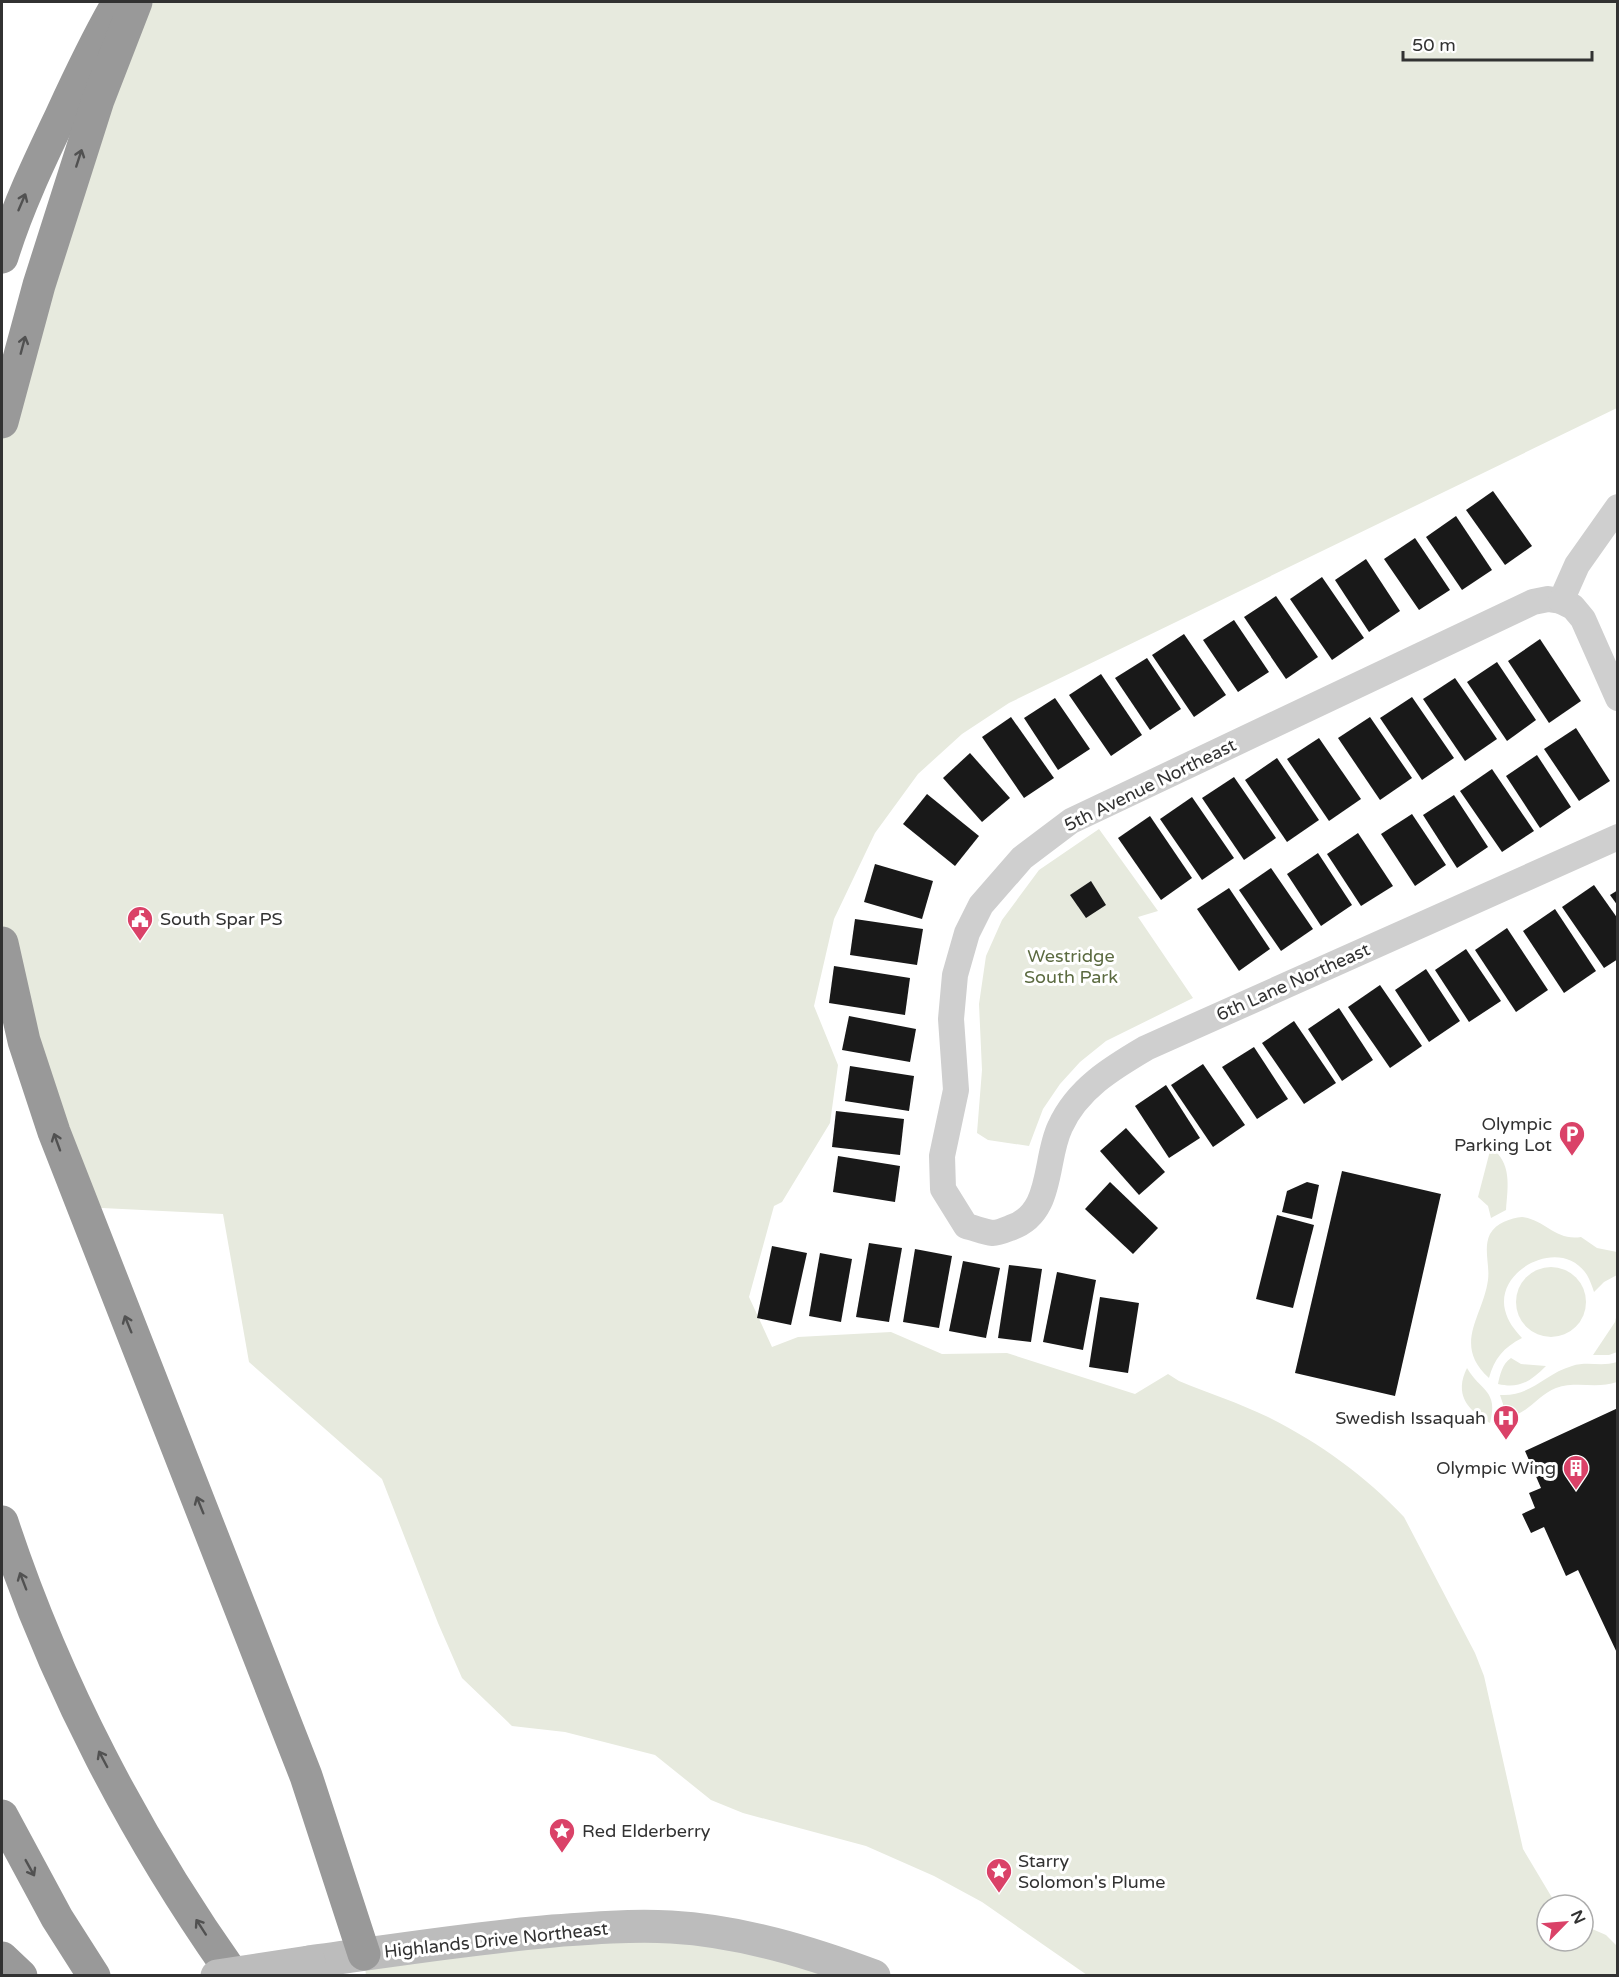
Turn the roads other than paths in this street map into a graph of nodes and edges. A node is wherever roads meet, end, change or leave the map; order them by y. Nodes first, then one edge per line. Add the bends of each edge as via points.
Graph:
1 (118, 2) edge
2 (136, 2) edge
3 (2, 257) edge
4 (5, 412) edge
5 (2, 446) edge
6 (1617, 507) edge
7 (1561, 601) junction
8 (1617, 698) edge
9 (1617, 837) edge
10 (2, 942) edge
11 (2, 1037) edge
12 (1042, 1200) joint
13 (2, 1522) edge
14 (2, 1816) edge
15 (345, 1892) junction
16 (364, 1954) junction
17 (2, 1958) edge
18 (21, 1976) edge
19 (94, 1976) edge
20 (217, 1976) edge
21 (234, 1976) edge
22 (874, 1976) edge

3 -> 1 highway via 40,160
4 -> 2 highway via 42,274 98,100
4 - 5 highway
6 - 7 street via 1576,568
7 - 8 street via 1583,619
7 - 12 street, 5th Avenue Northeast via 1533,602 1071,821 1022,858 981,905 967,933 955,975 951,1019 956,1090 942,1156 943,1189 966,1226 994,1233 1020,1225
9 - 12 street, 6th Lane Northeast via 1122,1062 1096,1080 1060,1126
15 -> 10 highway via 306,1776 54,1132 24,1041
11 - 15 highway via 48,1181 283,1771
21 -> 13 highway via 165,1870 80,1714 40,1625
14 -> 19 highway via 57,1918
15 - 16 highway
16 - 20 main road, Highlands Drive Northeast, bridge
16 - 22 main road, Highlands Drive Northeast via 513,1935 606,1927 671,1927 810,1953
17 - 18 highway

